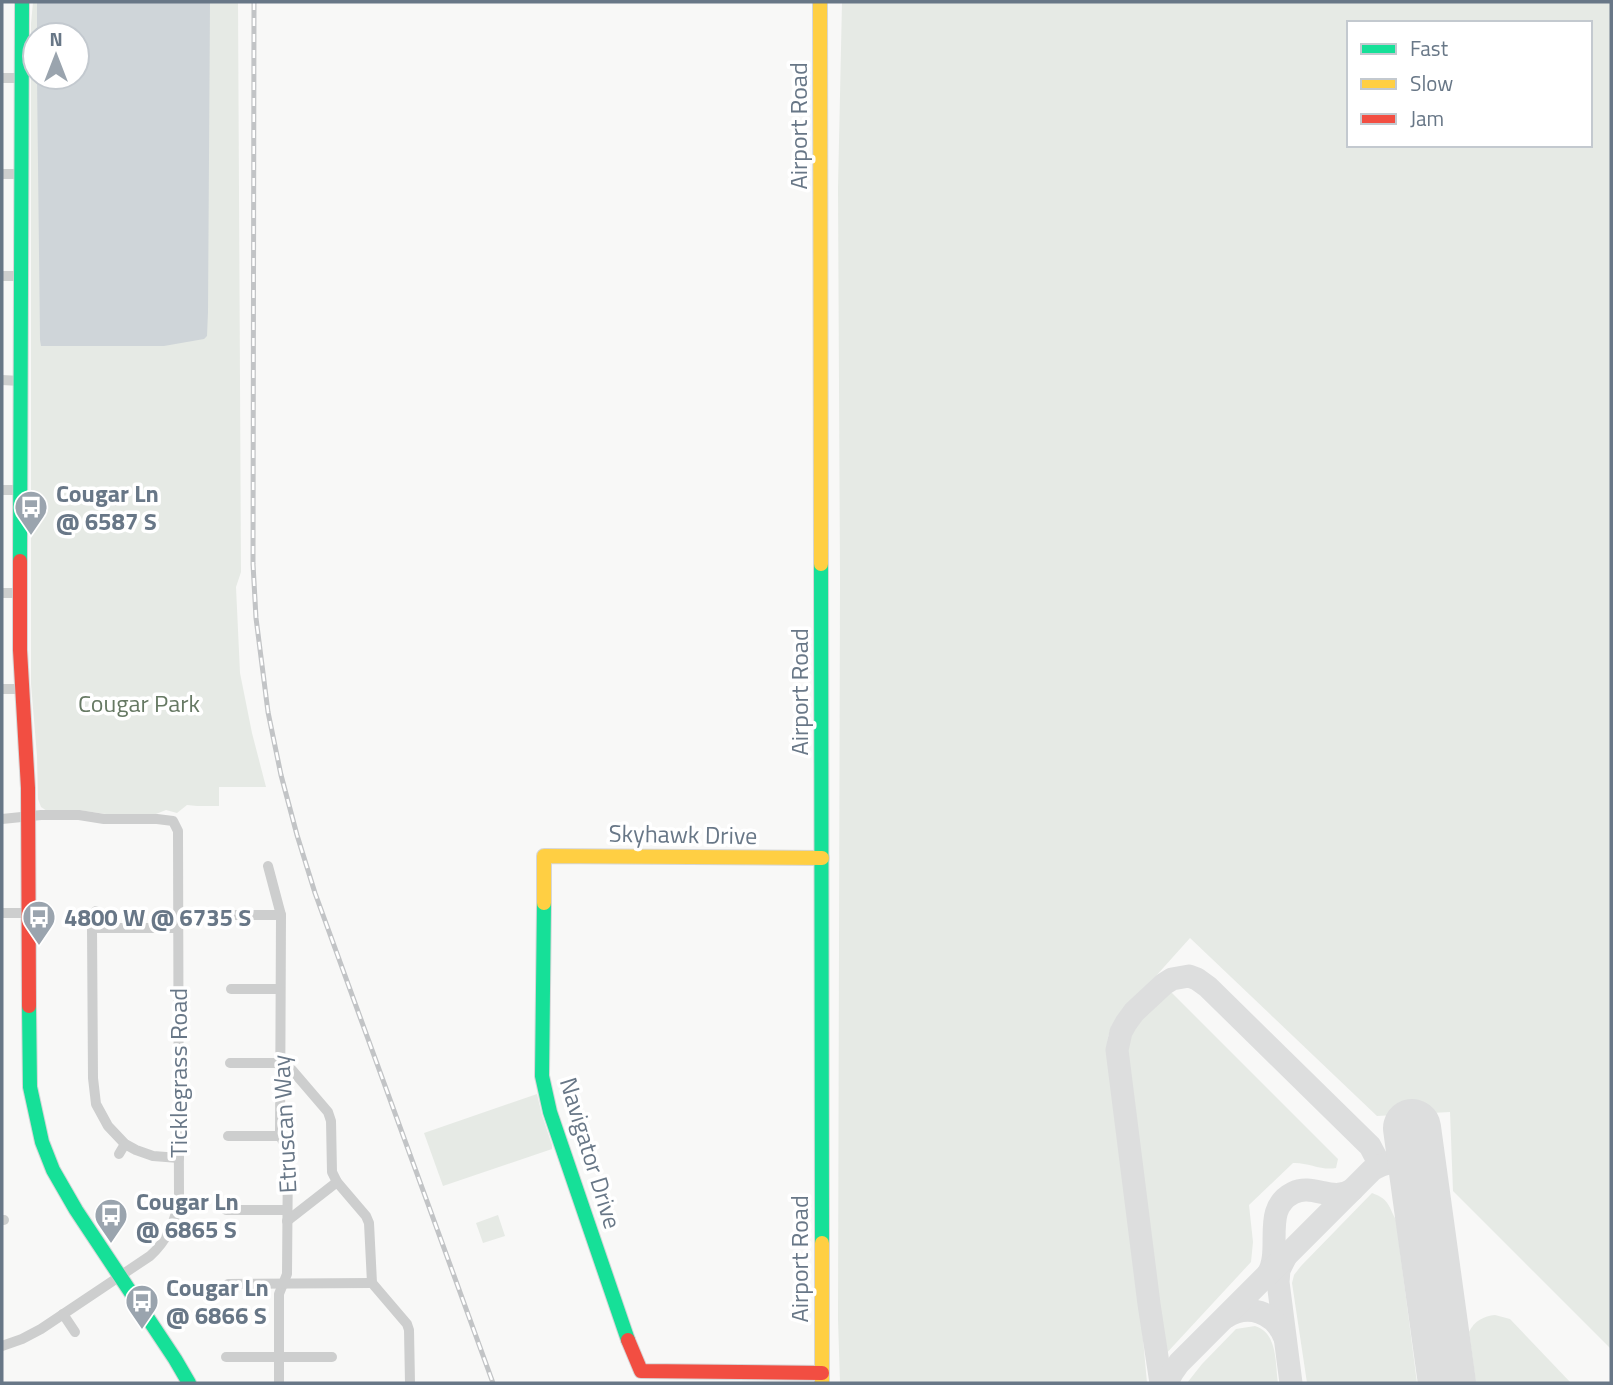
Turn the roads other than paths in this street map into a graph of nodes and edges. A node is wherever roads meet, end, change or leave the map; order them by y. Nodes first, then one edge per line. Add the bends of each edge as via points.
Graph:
1 (22, 2) edge
2 (820, 2) edge
3 (2, 78) edge
4 (20, 78) junction
5 (2, 174) edge
6 (20, 174) junction
7 (2, 276) edge
8 (20, 276) junction
9 (2, 380) edge
10 (20, 381) junction
11 (2, 490) edge
12 (20, 490) junction
13 (2, 593) edge
14 (20, 593) junction
15 (2, 689) edge
16 (21, 689) junction
17 (28, 817) junction
18 (2, 819) edge
19 (544, 856) joint
20 (822, 859) junction
21 (268, 866) dead end
22 (96, 911) dead end
23 (2, 913) edge
24 (29, 913) junction
25 (232, 915) dead end
26 (281, 915) junction
27 (92, 928) junction
28 (178, 928) junction
29 (230, 989) dead end
30 (280, 989) junction
31 (230, 1063) dead end
32 (280, 1063) junction
33 (228, 1136) dead end
34 (280, 1136) junction
35 (125, 1144) junction
36 (119, 1154) dead end
37 (179, 1158) junction
38 (337, 1182) junction
39 (226, 1210) dead end
40 (287, 1216) junction
41 (120, 1277) junction
42 (372, 1283) junction
43 (228, 1284) dead end
44 (283, 1284) junction
45 (63, 1314) junction
46 (75, 1332) dead end
47 (2, 1346) edge
48 (226, 1357) dead end
49 (279, 1357) junction
50 (332, 1357) dead end
51 (822, 1378) edge
52 (189, 1383) edge
53 (279, 1383) edge
54 (410, 1383) edge

1 - 4 street
2 - 20 street, Airport Road
3 - 4 street
4 - 6 street
5 - 6 street
6 - 8 street
7 - 8 street
8 - 10 street
9 - 10 street
10 - 12 street
11 - 12 street
12 - 14 street
13 - 14 street
14 - 16 street
15 - 16 street
16 - 17 street
17 - 18 street
17 - 24 street
17 - 28 street, Ticklegrass Road via 173,821 178,831
19 - 20 street, Skyhawk Drive
19 - 51 street, Navigator Drive via 542,1076 563,1152 641,1371
20 - 51 street, Airport Road
21 - 26 street, Etruscan Way
22 - 27 street
23 - 24 street
24 - 41 street via 29,1073 38,1129 60,1184
25 - 26 street
26 - 30 street, Etruscan Way
27 - 28 street
27 - 35 street via 93,1087 103,1119
28 - 37 street, Ticklegrass Road
29 - 30 street
30 - 32 street, Etruscan Way
31 - 32 street
32 - 34 street, Etruscan Way
32 - 38 street via 292,1070 330,1115 331,1172
33 - 34 street
34 - 40 street, Etruscan Way via 288,1150
35 - 36 street
35 - 37 street via 153,1156
37 - 41 street, Ticklegrass Road via 178,1205 170,1230 156,1251
38 - 40 street
38 - 42 street via 369,1223
39 - 40 street
40 - 44 street, Etruscan Way
41 - 45 street, Ticklegrass Road
41 - 52 street
42 - 44 street
42 - 54 street via 409,1329
43 - 44 street
44 - 49 street, Etruscan Way
45 - 46 street
45 - 47 street, Ticklegrass Road via 32,1335
48 - 49 street
49 - 50 street
49 - 53 street, Etruscan Way

